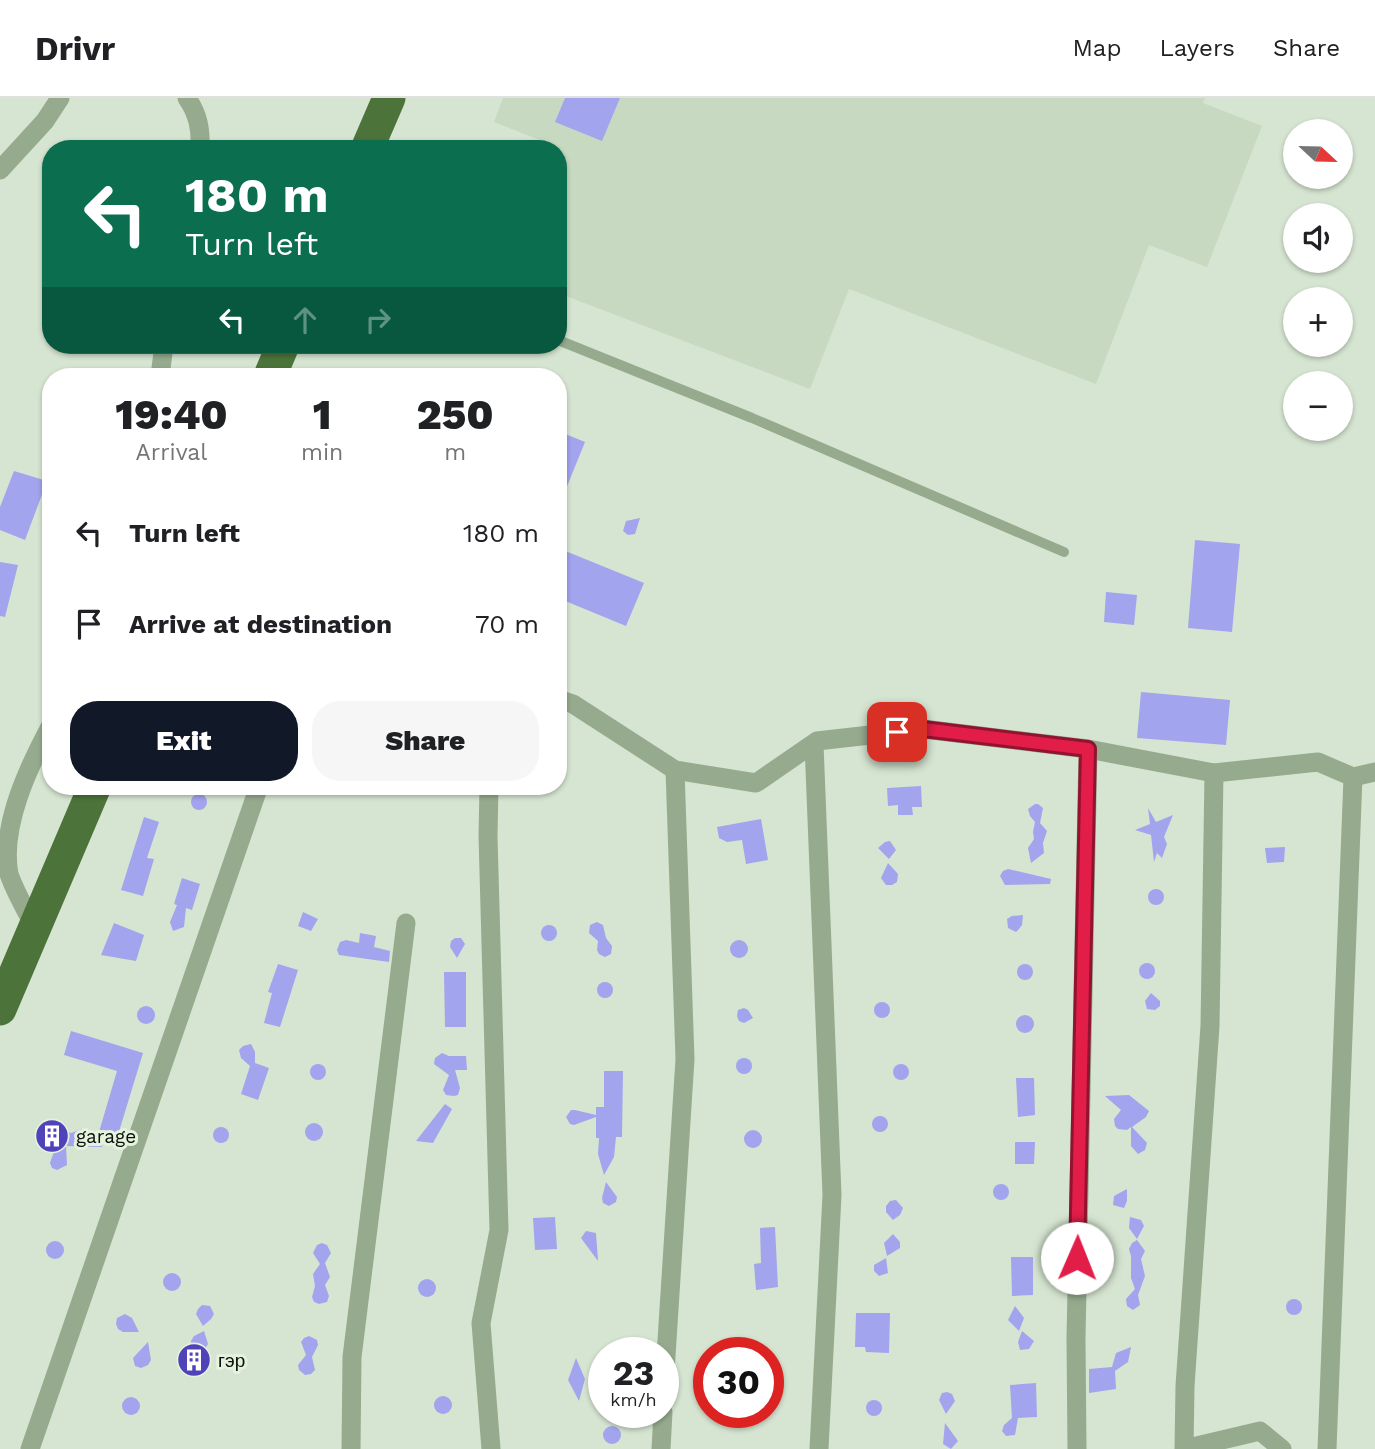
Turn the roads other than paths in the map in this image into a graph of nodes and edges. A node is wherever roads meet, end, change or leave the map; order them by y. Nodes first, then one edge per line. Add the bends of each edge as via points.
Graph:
1 (61, 98) edge
2 (187, 98) edge
3 (381, 106) edge
4 (201, 140) edge
5 (370, 140) edge
6 (0, 170) edge
7 (567, 344) edge
8 (1065, 552) dead end
9 (567, 708) edge
10 (42, 742) edge
11 (814, 744) junction
12 (1088, 749) junction
13 (675, 770) junction
14 (1375, 772) edge
15 (1214, 773) junction
16 (1353, 777) junction
17 (91, 795) edge
18 (256, 795) edge
19 (489, 795) edge
20 (4, 880) edge
21 (406, 923) dead end
22 (35, 928) junction
23 (0, 1009) edge
24 (667, 1337) edge
25 (662, 1428) edge
26 (30, 1449) edge
27 (351, 1449) edge
28 (491, 1449) edge
29 (661, 1449) edge
30 (819, 1449) edge
31 (1077, 1449) edge
32 (1282, 1449) edge
33 (1327, 1449) edge

1 - 6 street
2 - 4 street via 195,110
3 - 5 highway
7 - 8 lane
9 - 13 street
10 - 20 street via 24,775 4,838
11 - 12 street via 923,729
11 - 13 street via 756,783
11 - 30 street via 832,1195
12 - 15 street
12 - 31 street
13 - 24 street via 685,1059
14 - 16 street
15 - 16 street via 1318,762
15 - 32 street via 1210,1026 1184,1449 1260,1432
16 - 33 street
17 - 22 highway
18 - 26 street
19 - 28 street via 499,1230 481,1323
20 - 22 street
21 - 27 street via 352,1357
22 - 23 highway
25 - 29 street

